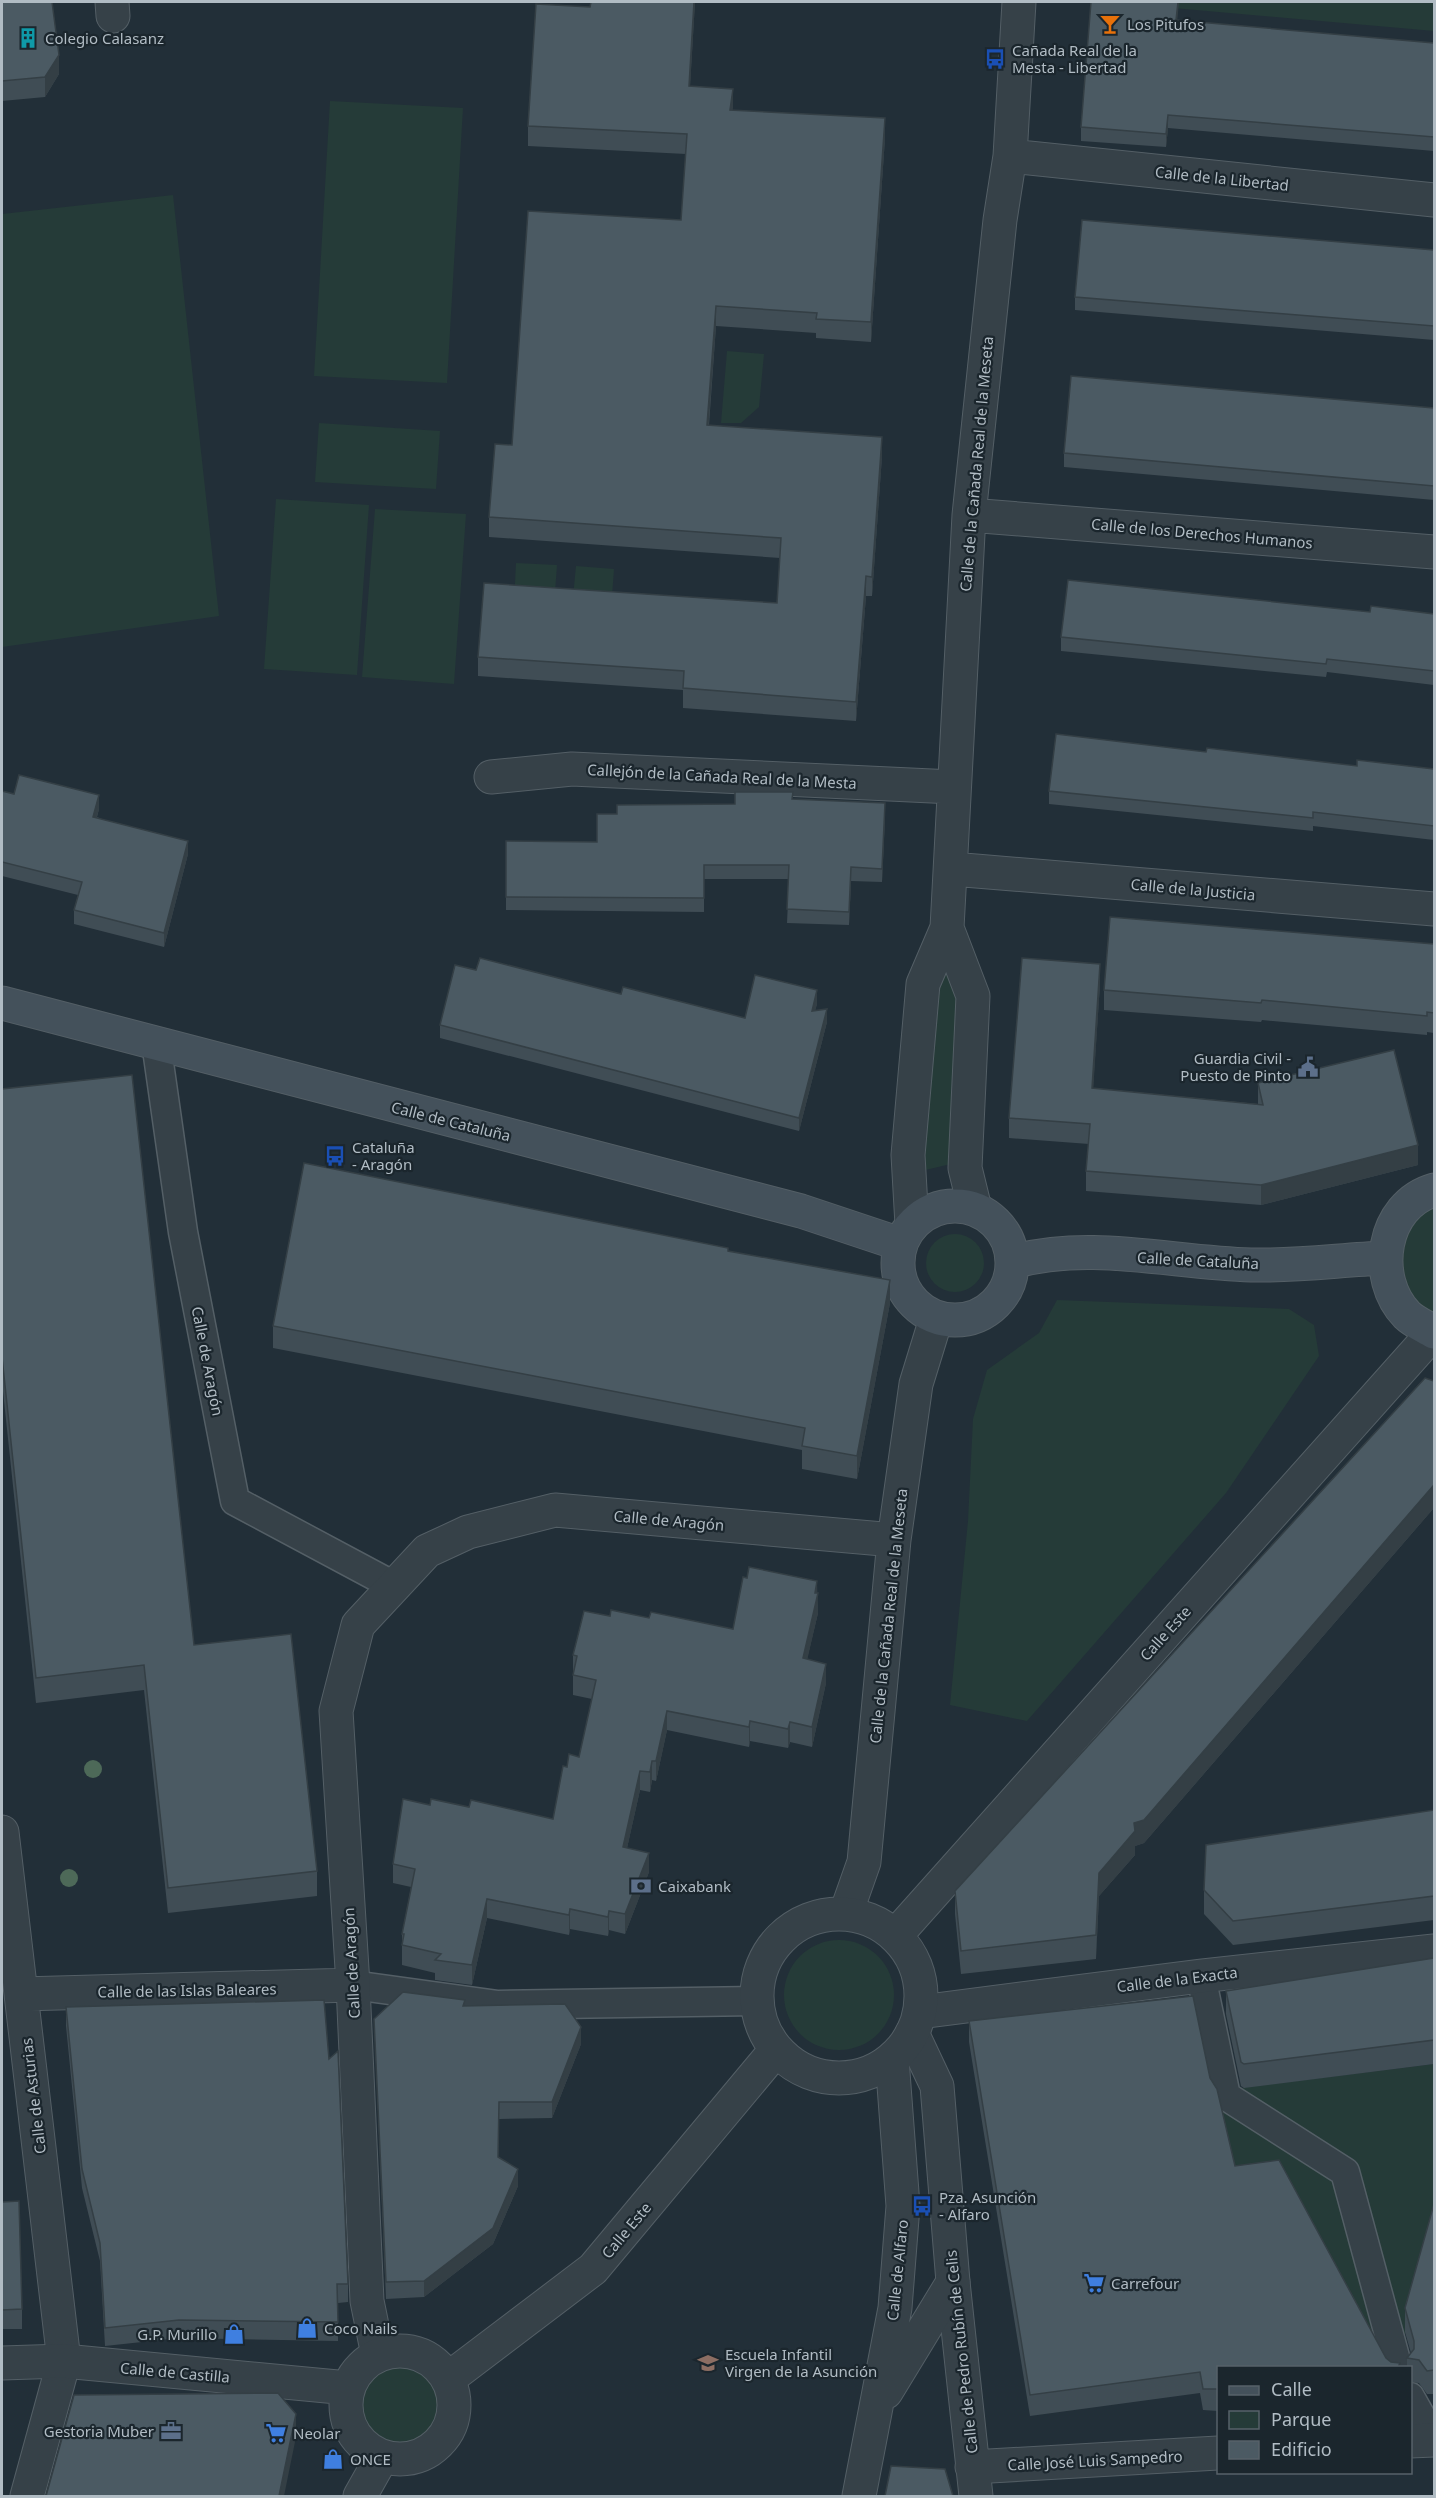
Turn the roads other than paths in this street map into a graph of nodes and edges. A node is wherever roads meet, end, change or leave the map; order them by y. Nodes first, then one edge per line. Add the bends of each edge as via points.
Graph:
1 (1018, 2) edge
2 (1010, 156) junction
3 (1434, 200) edge
4 (969, 515) junction
5 (1434, 552) edge
6 (491, 777) dead end
7 (953, 787) junction
8 (952, 869) junction
9 (1434, 909) edge
10 (947, 928) junction
11 (2, 1003) edge
12 (156, 1042) junction
13 (1434, 1190) edge
14 (975, 1209) junction
15 (906, 1234) junction
16 (1384, 1258) junction
17 (1013, 1262) junction
18 (936, 1319) junction
19 (1434, 1332) edge
20 (894, 1540) junction
21 (394, 1586) junction
22 (2, 1832) edge
23 (846, 1913) junction
24 (896, 1935) junction
25 (1434, 1951) edge
26 (1201, 1976) junction
27 (353, 1985) junction
28 (21, 1994) junction
29 (757, 2001) junction
30 (916, 2022) junction
31 (776, 2051) junction
32 (892, 2059) junction
33 (953, 2282) junction
34 (378, 2355) junction
35 (64, 2361) junction
36 (2, 2363) edge
37 (1398, 2366) edge
38 (448, 2379) junction
39 (348, 2388) junction
40 (1412, 2401) edge
41 (876, 2409) junction
42 (1434, 2440) edge
43 (1412, 2441) edge
44 (1217, 2453) edge
45 (382, 2457) junction
46 (974, 2482) edge
47 (27, 2496) edge
48 (360, 2496) edge
49 (859, 2496) edge

1 - 2 street, Calle de la Cañada Real de la Meseta
2 - 3 street, Calle de la Libertad
2 - 4 street, Calle de la Cañada Real de la Meseta
4 - 5 street, Calle de los Derechos Humanos
4 - 7 street, Calle de la Cañada Real de la Meseta
6 - 7 street, Callejón de la Cañada Real de la Mesta via 572,770
7 - 8 street, Calle de la Cañada Real de la Meseta
8 - 9 street, Calle de la Justicia
8 - 10 street, Calle de la Cañada Real de la Meseta
10 - 14 street, Calle de la Cañada Real de la Meseta via 973,996 965,1168
10 - 15 street, Calle de la Cañada Real de la Meseta via 923,984 908,1155
11 - 12 main road, Calle de Cataluña
12 - 15 main road, Calle de Cataluña via 351,1096 801,1211
12 - 21 street, Calle de Aragón via 183,1232 235,1500
13 - 16 main road via 1422,1194 1395,1221
14 - 15 main road via 952,1205 930,1211
14 - 17 main road via 994,1221 1008,1239
15 - 18 main road via 897,1267 903,1289 916,1307
16 - 17 main road, Calle de Cataluña via 1252,1265 1094,1253 1039,1254
16 - 19 main road via 1390,1289 1408,1316
17 - 18 main road via 1009,1284 997,1303 980,1316 958,1322
18 - 20 street, Calle de la Cañada Real de la Meseta via 916,1384
19 - 24 street, Calle Este
20 - 21 street, Calle de Aragón via 555,1510 458,1536 427,1551
20 - 23 street, Calle de la Cañada Real de la Meseta via 864,1862
21 - 27 street, Calle de Aragón via 358,1625 336,1711
22 - 28 street, Calle de Asturias
23 - 24 street via 873,1920
23 - 29 street via 807,1919 775,1941 757,1977
24 - 30 street via 912,1958 921,1984
25 - 26 street, Calle de la Exacta
26 - 30 street, Calle de la Exacta
26 - 37 street via 1226,2096 1345,2172
27 - 28 street, Calle de las Islas Baleares
27 - 29 street via 498,2005
27 - 34 street, Calle de Aragón via 367,2301
28 - 35 street, Calle de Asturias
29 - 31 street via 757,2017
30 - 32 street
30 - 33 street, Calle de Pedro Rubín de Celis via 937,2086
31 - 32 street via 802,2071 832,2079 862,2076
31 - 38 street, Calle Este via 593,2269
32 - 41 street, Calle de Alfaro via 903,2206 895,2308
33 - 41 street, Calle de Alfaro
33 - 46 street, Calle de Pedro Rubín de Celis
34 - 38 street via 410,2351 438,2366
34 - 39 street via 365,2363
35 - 36 street, Calle de Castilla
35 - 39 street, Calle de Castilla
35 - 47 street
38 - 45 street via 454,2396 447,2433 435,2447 419,2456 401,2460
39 - 45 street via 345,2404 355,2437
40 - 42 street
41 - 49 street, Calle de Alfaro
42 - 43 street
44 - 46 street, Calle José Luis Sampedro
45 - 48 street

